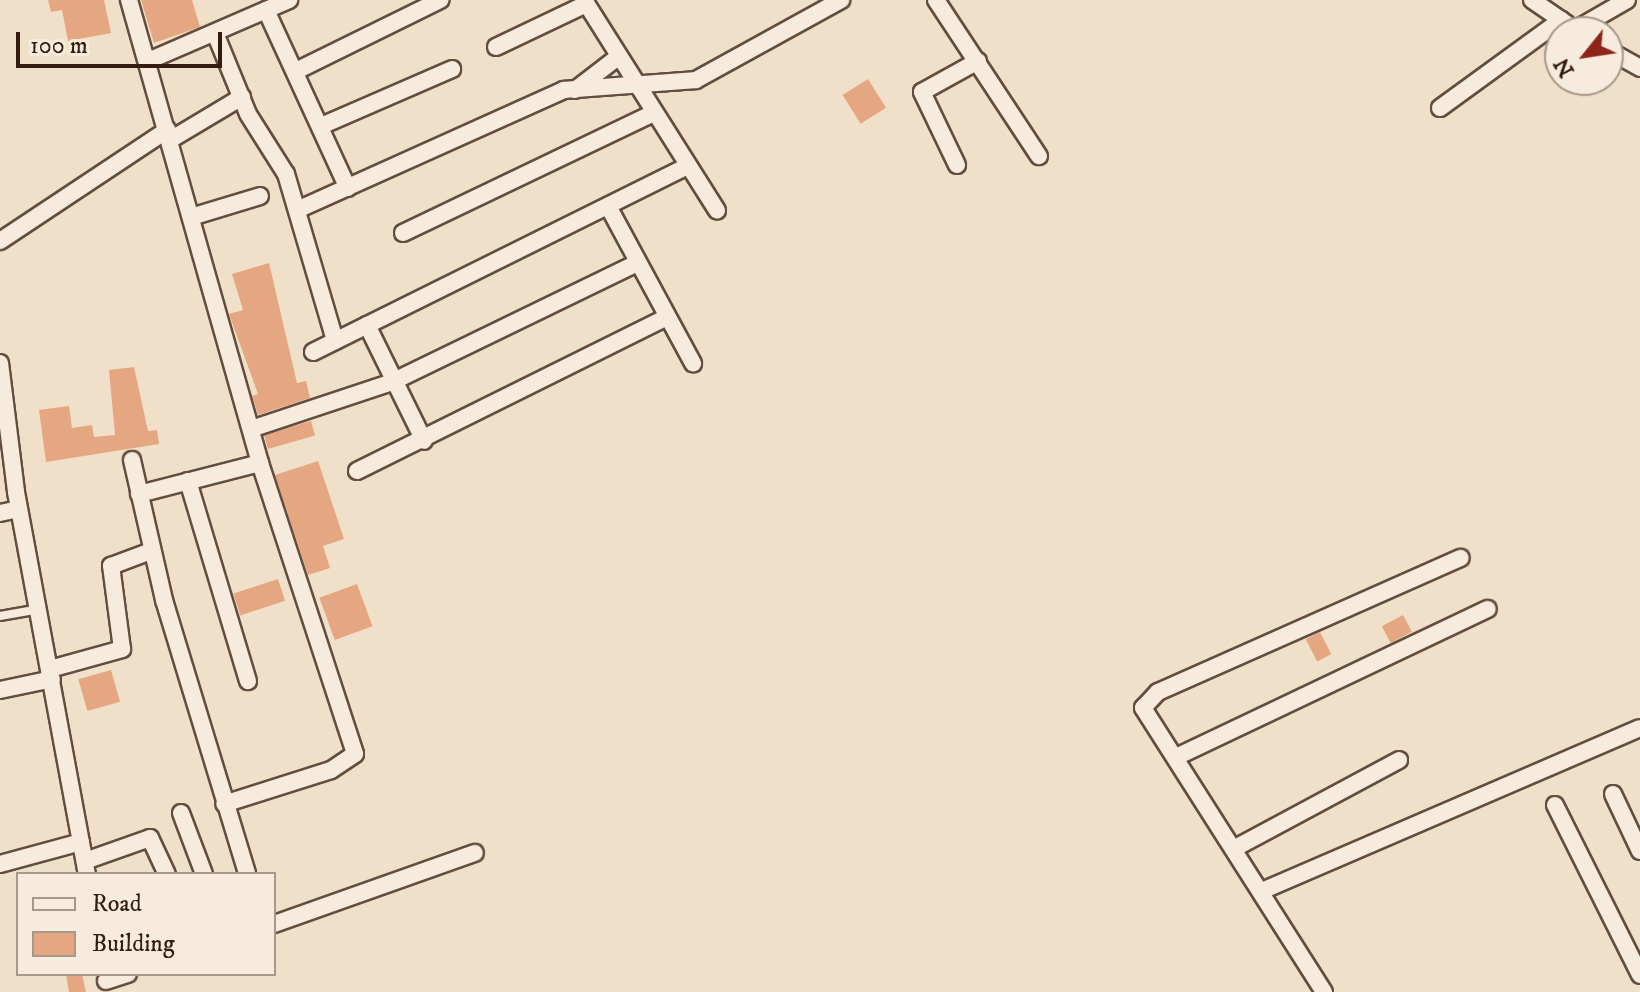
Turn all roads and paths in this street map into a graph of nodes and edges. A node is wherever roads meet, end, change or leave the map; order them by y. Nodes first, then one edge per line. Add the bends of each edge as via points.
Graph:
1 (129, 0) edge
2 (440, 0) edge
3 (841, 0) edge
4 (936, 0) edge
5 (1532, 0) edge
6 (1627, 0) edge
7 (585, 2) edge
8 (279, 3) edge
9 (1555, 16) edge
10 (1601, 16) edge
11 (1544, 32) edge
12 (215, 33) junction
13 (496, 47) dead end
14 (618, 57) junction
15 (148, 61) junction
16 (978, 61) junction
17 (452, 69) dead end
18 (296, 71) junction
19 (636, 87) junction
20 (575, 91) junction
21 (242, 97) junction
22 (1440, 108) dead end
23 (651, 114) junction
24 (321, 126) junction
25 (168, 135) junction
26 (1039, 156) dead end
27 (957, 165) dead end
28 (687, 166) junction
29 (348, 188) junction
30 (260, 196) dead end
31 (608, 206) junction
32 (297, 210) junction
33 (717, 210) dead end
34 (191, 217) junction
35 (403, 233) dead end
36 (0, 241) edge
37 (637, 263) junction
38 (667, 317) junction
39 (367, 325) junction
40 (335, 341) junction
41 (313, 352) dead end
42 (693, 363) dead end
43 (0, 370) edge
44 (392, 382) junction
45 (251, 429) junction
46 (424, 441) junction
47 (132, 460) dead end
48 (260, 463) junction
49 (357, 471) dead end
50 (188, 481) junction
51 (139, 494) junction
52 (19, 509) junction
53 (0, 513) edge
54 (151, 551) junction
55 (1461, 558) dead end
56 (38, 609) junction
57 (1488, 609) dead end
58 (0, 616) edge
59 (51, 674) junction
60 (248, 681) dead end
61 (0, 690) edge
62 (1640, 728) edge
63 (1176, 757) junction
64 (1399, 760) dead end
65 (1613, 794) dead end
66 (224, 804) junction
67 (1555, 805) dead end
68 (181, 813) dead end
69 (81, 842) junction
70 (1237, 847) junction
71 (1640, 851) edge
72 (475, 853) dead end
73 (0, 864) edge
74 (86, 867) edge
75 (166, 872) edge
76 (203, 872) edge
77 (246, 872) edge
78 (1264, 890) junction
79 (276, 923) edge
80 (1640, 975) edge
81 (1324, 992) edge

1 - 15 street
2 - 18 street
3 - 19 street via 696,80
4 - 16 street
5 - 9 street
6 - 10 street
7 - 13 street
7 - 14 street
8 - 12 street
8 - 18 street
11 - 22 street
12 - 15 street
12 - 21 street
14 - 19 street
14 - 20 street
15 - 25 street
16 - 26 street
16 - 27 street via 922,92
17 - 24 street
18 - 24 street
19 - 20 street
19 - 23 street
20 - 29 street
21 - 25 street
21 - 32 street via 286,174
23 - 28 street
23 - 35 street
24 - 29 street
25 - 34 street
25 - 36 street
28 - 31 street
28 - 33 street
29 - 32 street
30 - 34 street
31 - 37 street
31 - 39 street
32 - 40 street
34 - 45 street
37 - 38 street
37 - 44 street
38 - 42 street
38 - 46 street
39 - 40 street
39 - 44 street
40 - 41 street
43 - 52 street
44 - 45 street
44 - 46 street
45 - 48 street
46 - 49 street
47 - 51 street
48 - 50 street
48 - 66 street via 355,754 331,770
50 - 51 street
50 - 60 street
51 - 54 street
52 - 53 street
52 - 56 street
54 - 59 street via 111,566 122,649
54 - 66 street
55 - 63 street via 1147,699 1145,717
56 - 58 lane
56 - 59 street
57 - 63 street
59 - 61 street
59 - 69 street
62 - 78 street
63 - 70 street
64 - 70 street
65 - 71 street
66 - 77 street
67 - 80 street
68 - 76 street
69 - 73 street
69 - 74 street
70 - 78 street
72 - 79 street
74 - 75 street via 150,838
78 - 81 street

